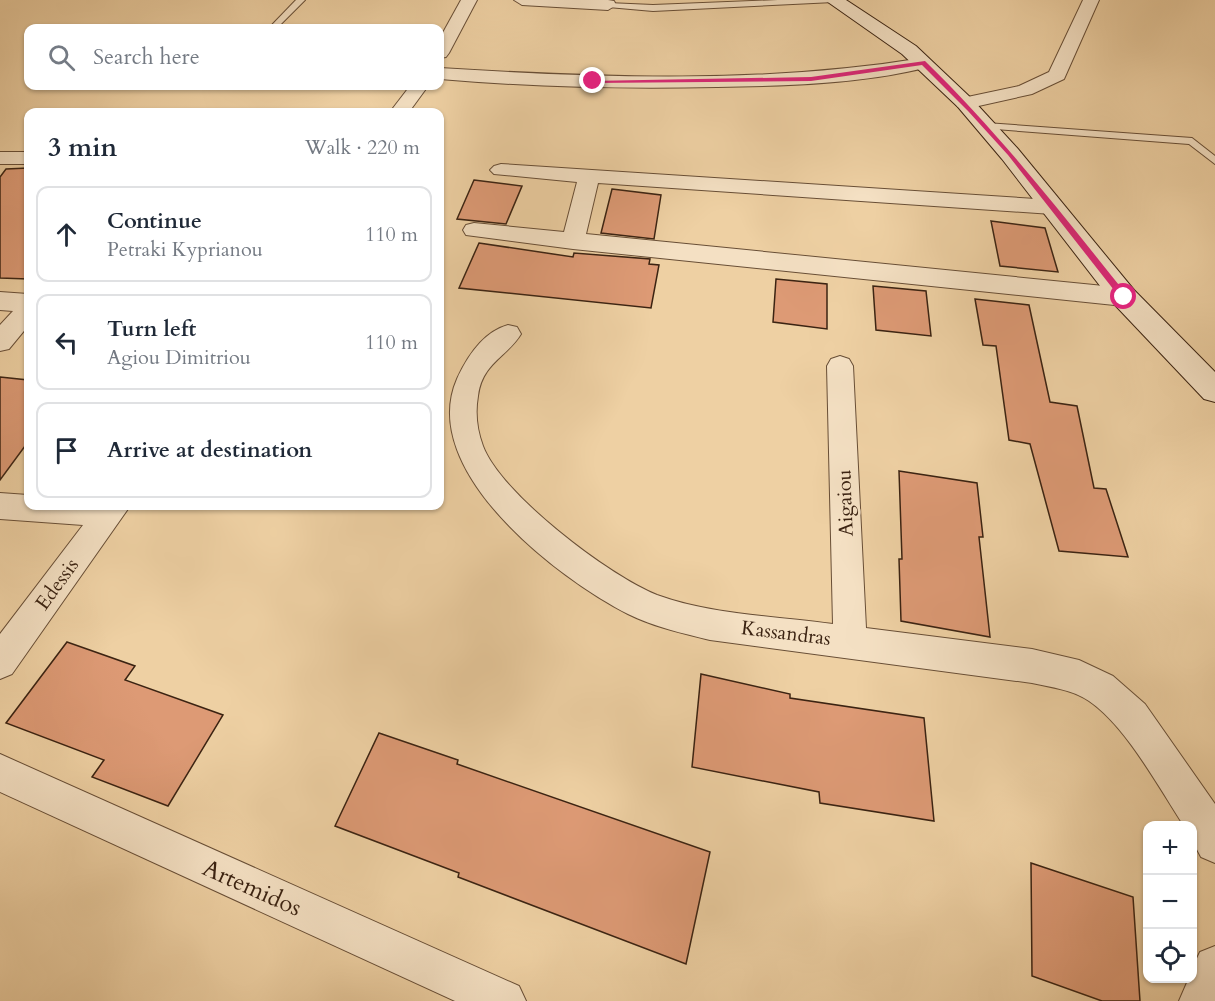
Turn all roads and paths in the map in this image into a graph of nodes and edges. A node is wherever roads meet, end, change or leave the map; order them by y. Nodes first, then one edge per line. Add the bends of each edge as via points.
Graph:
1 (301, 0) edge
2 (469, 0) edge
3 (522, 0) edge
4 (834, 0) edge
5 (1091, 0) edge
6 (608, 5) joint
7 (277, 24) edge
8 (444, 46) edge
9 (923, 63) junction
10 (444, 74) edge
11 (416, 90) edge
12 (964, 103) junction
13 (402, 108) edge
14 (986, 126) junction
15 (0, 158) edge
16 (24, 158) edge
17 (1215, 161) edge
18 (501, 170) dead end
19 (589, 177) junction
20 (1052, 207) junction
21 (474, 230) dead end
22 (573, 241) junction
23 (1124, 297) junction
24 (0, 302) edge
25 (24, 303) edge
26 (24, 315) edge
27 (508, 334) dead end
28 (0, 342) edge
29 (840, 366) dead end
30 (1215, 391) edge
31 (0, 506) edge
32 (24, 507) edge
33 (111, 510) edge
34 (850, 641) junction
35 (0, 662) edge
36 (0, 774) edge
37 (1215, 843) edge
38 (1215, 967) edge
39 (504, 1001) edge
40 (1201, 1001) edge

1 - 7 lane
2 - 8 street
3 - 6 street
4 - 6 lane via 653,8
4 - 9 main road via 889,35
5 - 12 street via 1058,75 1025,90
9 - 10 street via 838,76 748,82 546,80
9 - 12 main road
11 - 13 street
12 - 14 main road
14 - 17 lane via 1192,141
14 - 20 main road
15 - 16 street
18 - 19 street
19 - 20 street
19 - 22 street
20 - 23 main road
21 - 22 street
22 - 23 street
23 - 30 main road
24 - 25 street
26 - 28 street
27 - 34 street, Kassandras via 472,374 464,402 464,432 477,466 508,505 536,531 615,589 674,616
29 - 34 street, Aigaiou
31 - 32 street
33 - 35 street, Edessis
34 - 37 street, Kassandras via 1032,666 1079,677 1101,688 1132,717
36 - 39 street, Artemidos
38 - 40 street

